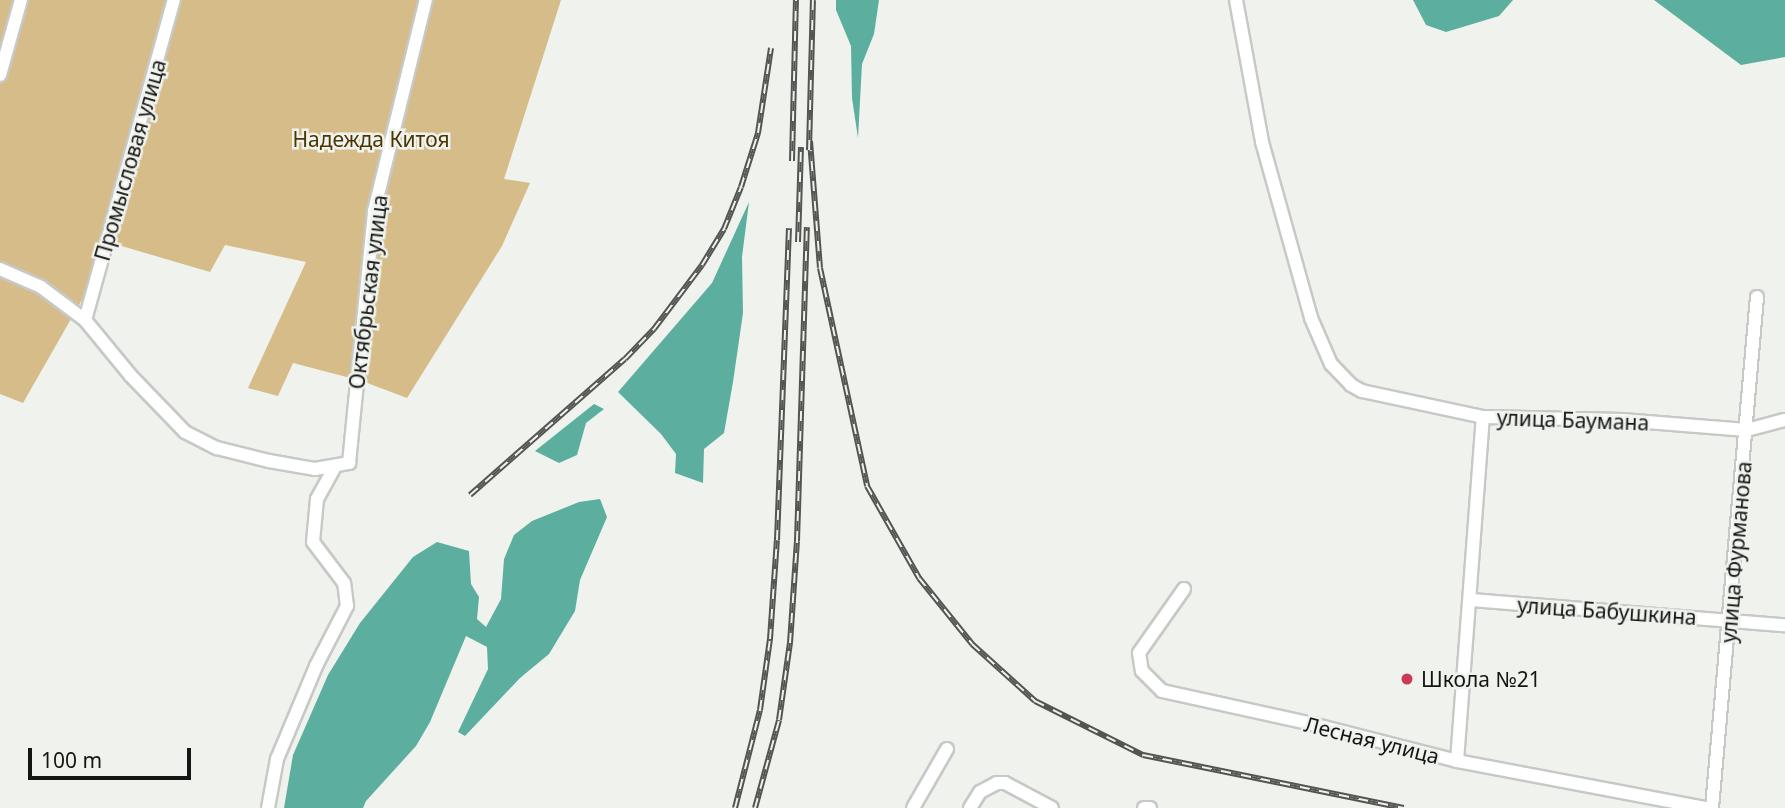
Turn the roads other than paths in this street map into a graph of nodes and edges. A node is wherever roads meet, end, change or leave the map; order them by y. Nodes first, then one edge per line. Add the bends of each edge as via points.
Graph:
1 (21, 0) edge
2 (174, 0) edge
3 (426, 0) edge
4 (1236, 0) edge
5 (0, 75) edge
6 (0, 269) edge
7 (1757, 297) dead end
8 (85, 320) junction
9 (1483, 417) junction
10 (1785, 420) edge
11 (1747, 430) junction
12 (335, 467) junction
13 (1184, 589) dead end
14 (1471, 600) junction
15 (1730, 620) junction
16 (1785, 625) edge
17 (947, 749) dead end
18 (1457, 761) junction
19 (268, 808) edge
20 (913, 808) edge
21 (970, 808) edge
22 (1052, 808) edge
23 (1144, 808) edge
24 (1150, 808) edge
25 (1706, 808) edge
26 (1712, 808) edge

1 - 5 street
2 - 8 street, Промысловая улица
3 - 12 street, Октябрьская улица via 374,211 349,463
4 - 9 street, улица Баумана via 1262,142 1311,318 1331,364 1362,391
6 - 8 street via 41,287
7 - 11 street, улица Фурманова
8 - 12 street via 185,432 230,452 314,469
9 - 11 street, улица Баумана via 1622,420
9 - 14 street
10 - 11 street, улица Баумана
11 - 15 street, улица Фурманова
12 - 19 street via 317,499 313,542 344,583 347,606 277,759
13 - 18 street, Лесная улица via 1139,653 1142,671 1162,691
14 - 15 street, улица Бабушкина
14 - 18 street
15 - 16 street, улица Бабушкина
15 - 26 street, улица Фурманова
17 - 20 street
18 - 25 street, Лесная улица
21 - 22 street via 988,786 1005,783
23 - 24 street

